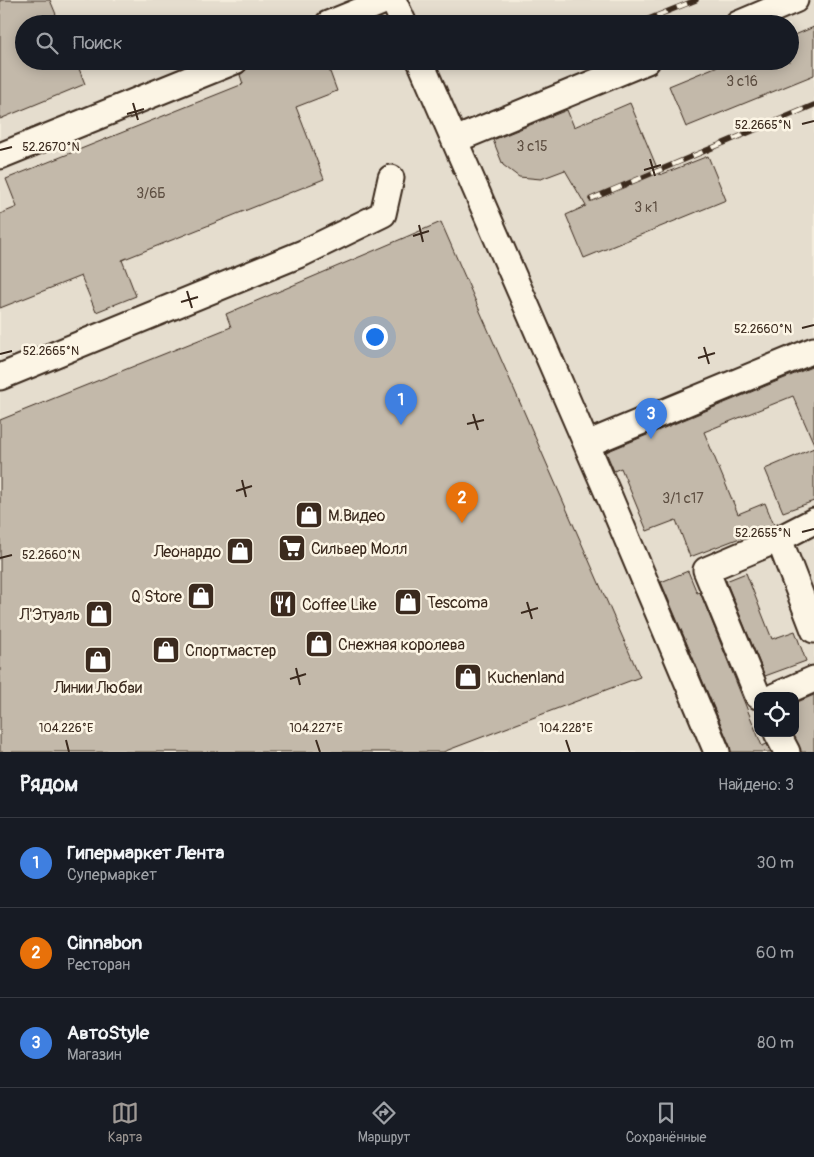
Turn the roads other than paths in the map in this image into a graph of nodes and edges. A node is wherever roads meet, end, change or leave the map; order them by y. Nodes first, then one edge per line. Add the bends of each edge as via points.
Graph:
1 (387, 0) edge
2 (394, 0) edge
3 (795, 0) edge
4 (350, 15) edge
5 (400, 15) edge
6 (759, 15) edge
7 (213, 70) edge
8 (424, 70) edge
9 (625, 70) edge
10 (455, 140) junction
11 (0, 156) edge
12 (391, 178) dead end
13 (814, 350) edge
14 (0, 377) edge
15 (587, 444) junction
16 (814, 521) edge
17 (779, 539) junction
18 (814, 630) edge
19 (814, 679) edge
20 (756, 692) edge
21 (784, 692) edge
22 (779, 737) edge
23 (717, 752) edge
24 (787, 752) edge

1 - 4 lane
2 - 5 lane
3 - 6 lane
7 - 11 lane
8 - 10 lane
9 - 10 lane
10 - 15 lane
12 - 14 lane via 383,214 304,253
13 - 15 lane
15 - 23 lane
16 - 17 lane
17 - 18 lane
17 - 20 lane via 706,570
19 - 21 lane
22 - 24 lane

